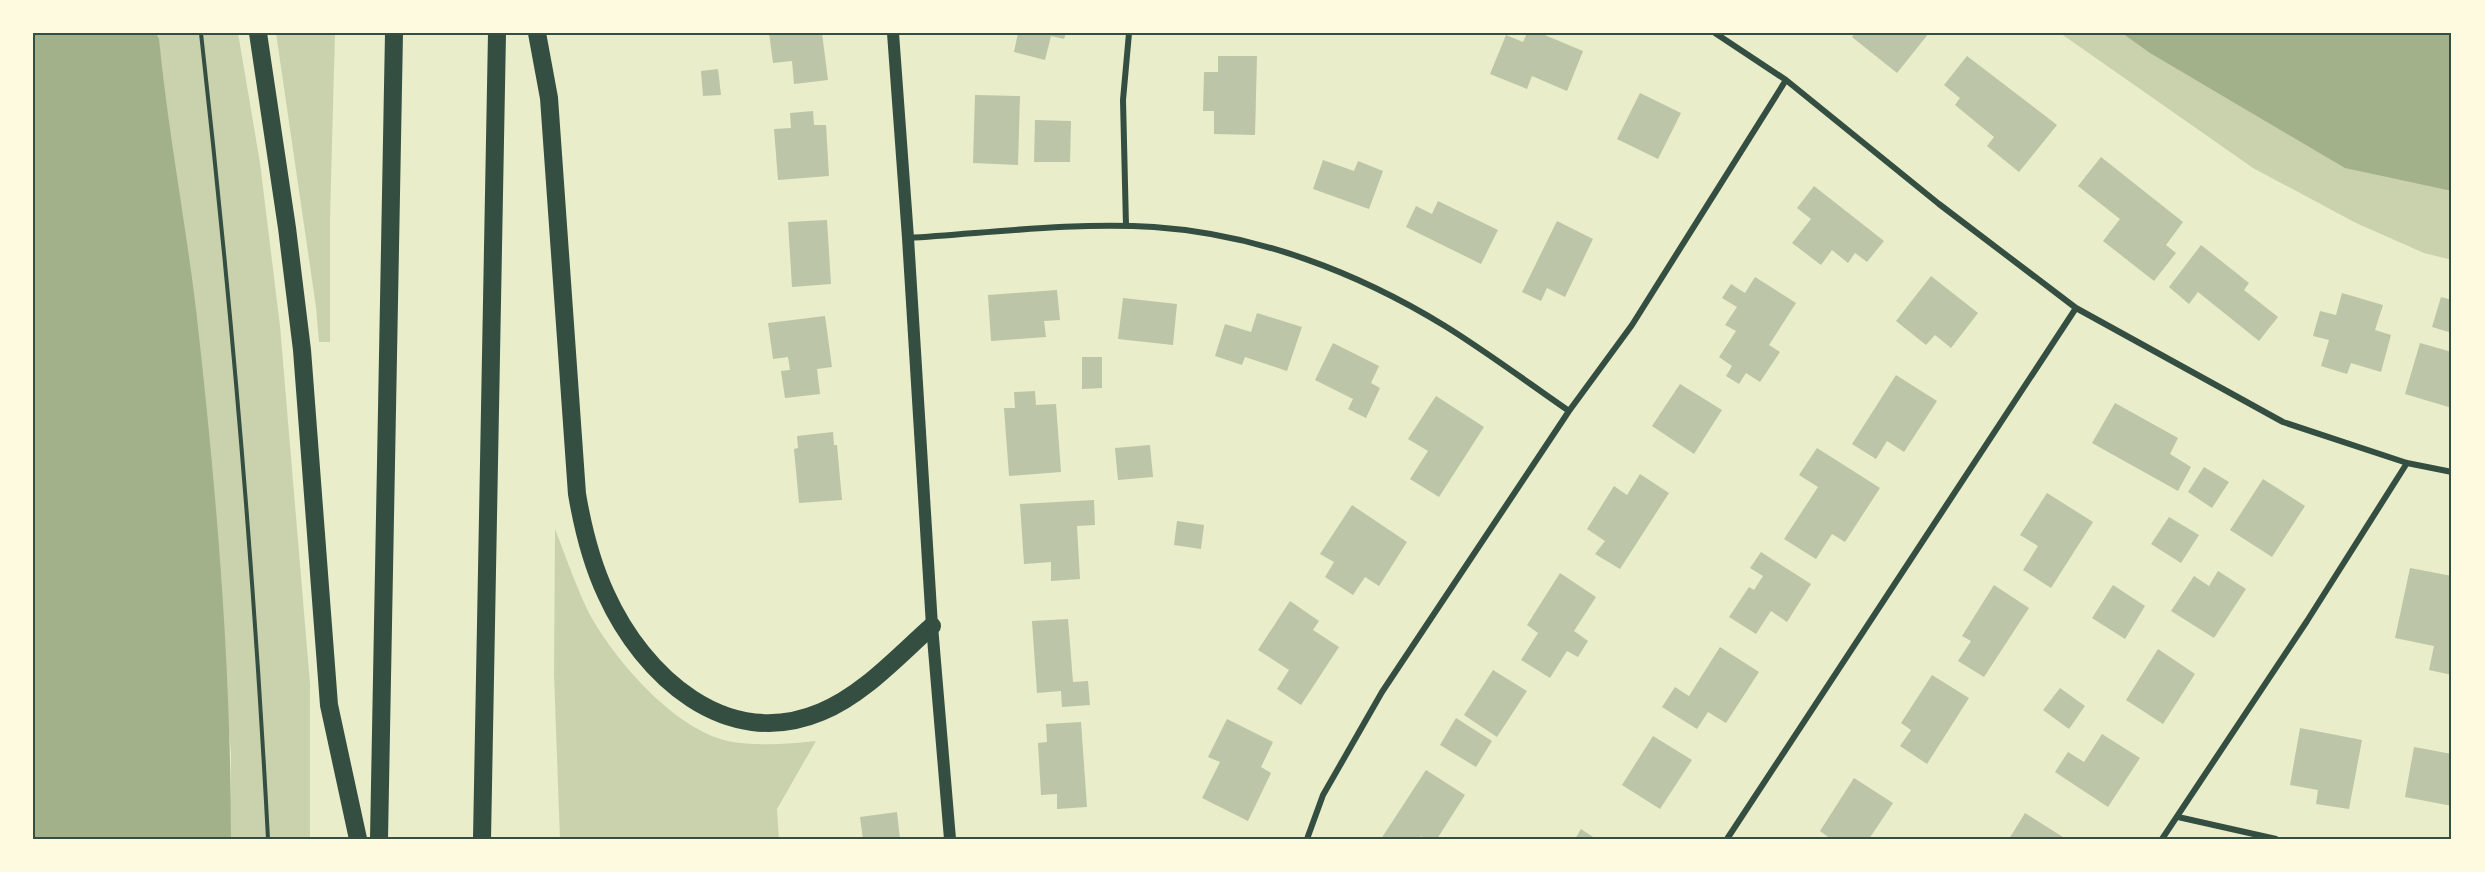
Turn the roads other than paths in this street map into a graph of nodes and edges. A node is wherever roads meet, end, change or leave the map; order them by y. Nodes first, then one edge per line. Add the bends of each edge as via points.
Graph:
1 (258, 33) edge
2 (394, 33) edge
3 (497, 33) edge
4 (537, 33) edge
5 (893, 33) edge
6 (899, 33) edge
7 (1130, 33) edge
8 (1715, 33) edge
9 (897, 62) junction
10 (1786, 80) junction
11 (1126, 226) junction
12 (908, 237) junction
13 (2076, 308) junction
14 (1569, 411) junction
15 (2407, 463) junction
16 (2452, 472) edge
17 (932, 626) junction
18 (2178, 817) junction
19 (358, 839) edge
20 (379, 839) edge
21 (482, 839) edge
22 (950, 839) edge
23 (1307, 839) edge
24 (1727, 839) edge
25 (2162, 839) edge
26 (2276, 839) edge

1 - 19 highway via 303,350 330,705
2 - 20 highway
3 - 21 highway
4 - 17 highway via 549,98 577,494 598,577 626,630 660,673 700,705 731,718 773,723 810,716 847,699
5 - 9 main road
6 - 9 main road
7 - 11 street via 1123,100
8 - 10 street
9 - 12 main road
10 - 13 street
10 - 14 street via 1632,325
11 - 12 street
11 - 14 street via 1211,234 1328,267 1385,292 1445,326
12 - 17 main road
13 - 15 street via 2283,422
13 - 24 street
14 - 23 street via 1382,692 1323,795
15 - 16 street
15 - 18 street
17 - 22 main road
18 - 25 street
18 - 26 street

